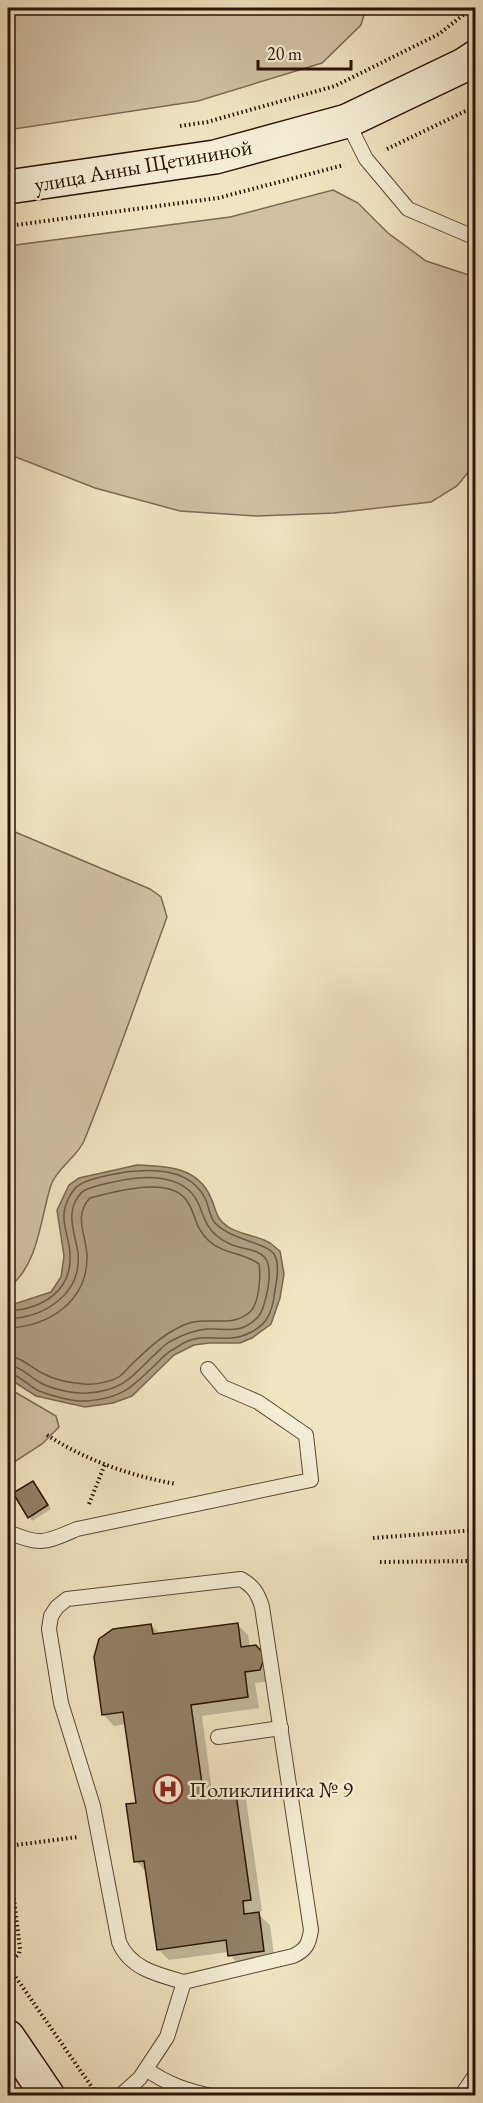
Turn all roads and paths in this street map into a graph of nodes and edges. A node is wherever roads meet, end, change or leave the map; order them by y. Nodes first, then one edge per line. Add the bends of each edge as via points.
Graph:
1 (472, 8) edge
2 (476, 57) edge
3 (347, 121) junction
4 (172, 128) dead end
5 (8, 187) edge
6 (476, 238) edge
7 (208, 1369) dead end
8 (47, 1435) dead end
9 (105, 1464) junction
10 (178, 1484) dead end
11 (77, 1529) junction
12 (476, 1530) edge
13 (8, 1532) edge
14 (373, 1538) dead end
15 (476, 1561) edge
16 (380, 1562) dead end
17 (280, 1728) junction
18 (218, 1737) dead end
19 (98, 1835) junction
20 (8, 1847) edge
21 (8, 1965) edge
22 (184, 1982) junction
23 (8, 2037) edge
24 (146, 2069) junction
25 (476, 2074) edge
26 (48, 2096) edge
27 (98, 2096) edge
28 (120, 2096) edge
29 (212, 2096) edge
30 (461, 2096) edge

1 - 4 path via 439,34 335,86
2 - 3 main road, улица Анны Щетининой
3 - 5 main road, улица Анны Щетининой via 215,157
3 - 6 lane via 366,159 408,208
7 - 11 lane via 223,1387 258,1402 306,1435 311,1479
8 - 9 path
9 - 10 path
9 - 11 path
11 - 13 lane via 51,1540 32,1542
12 - 14 path
15 - 16 path
17 - 18 lane
17 - 19 lane via 259,1597 241,1579 67,1599 57,1606 49,1629 61,1703 90,1795
17 - 22 lane via 310,1940 304,1950 293,1956
19 - 20 path
19 - 22 lane via 123,1953 146,1971
20 - 21 path via 20,1948
21 - 27 path
22 - 24 lane via 166,2037
23 - 26 main road
24 - 28 lane
24 - 29 lane via 188,2091
25 - 30 lane

